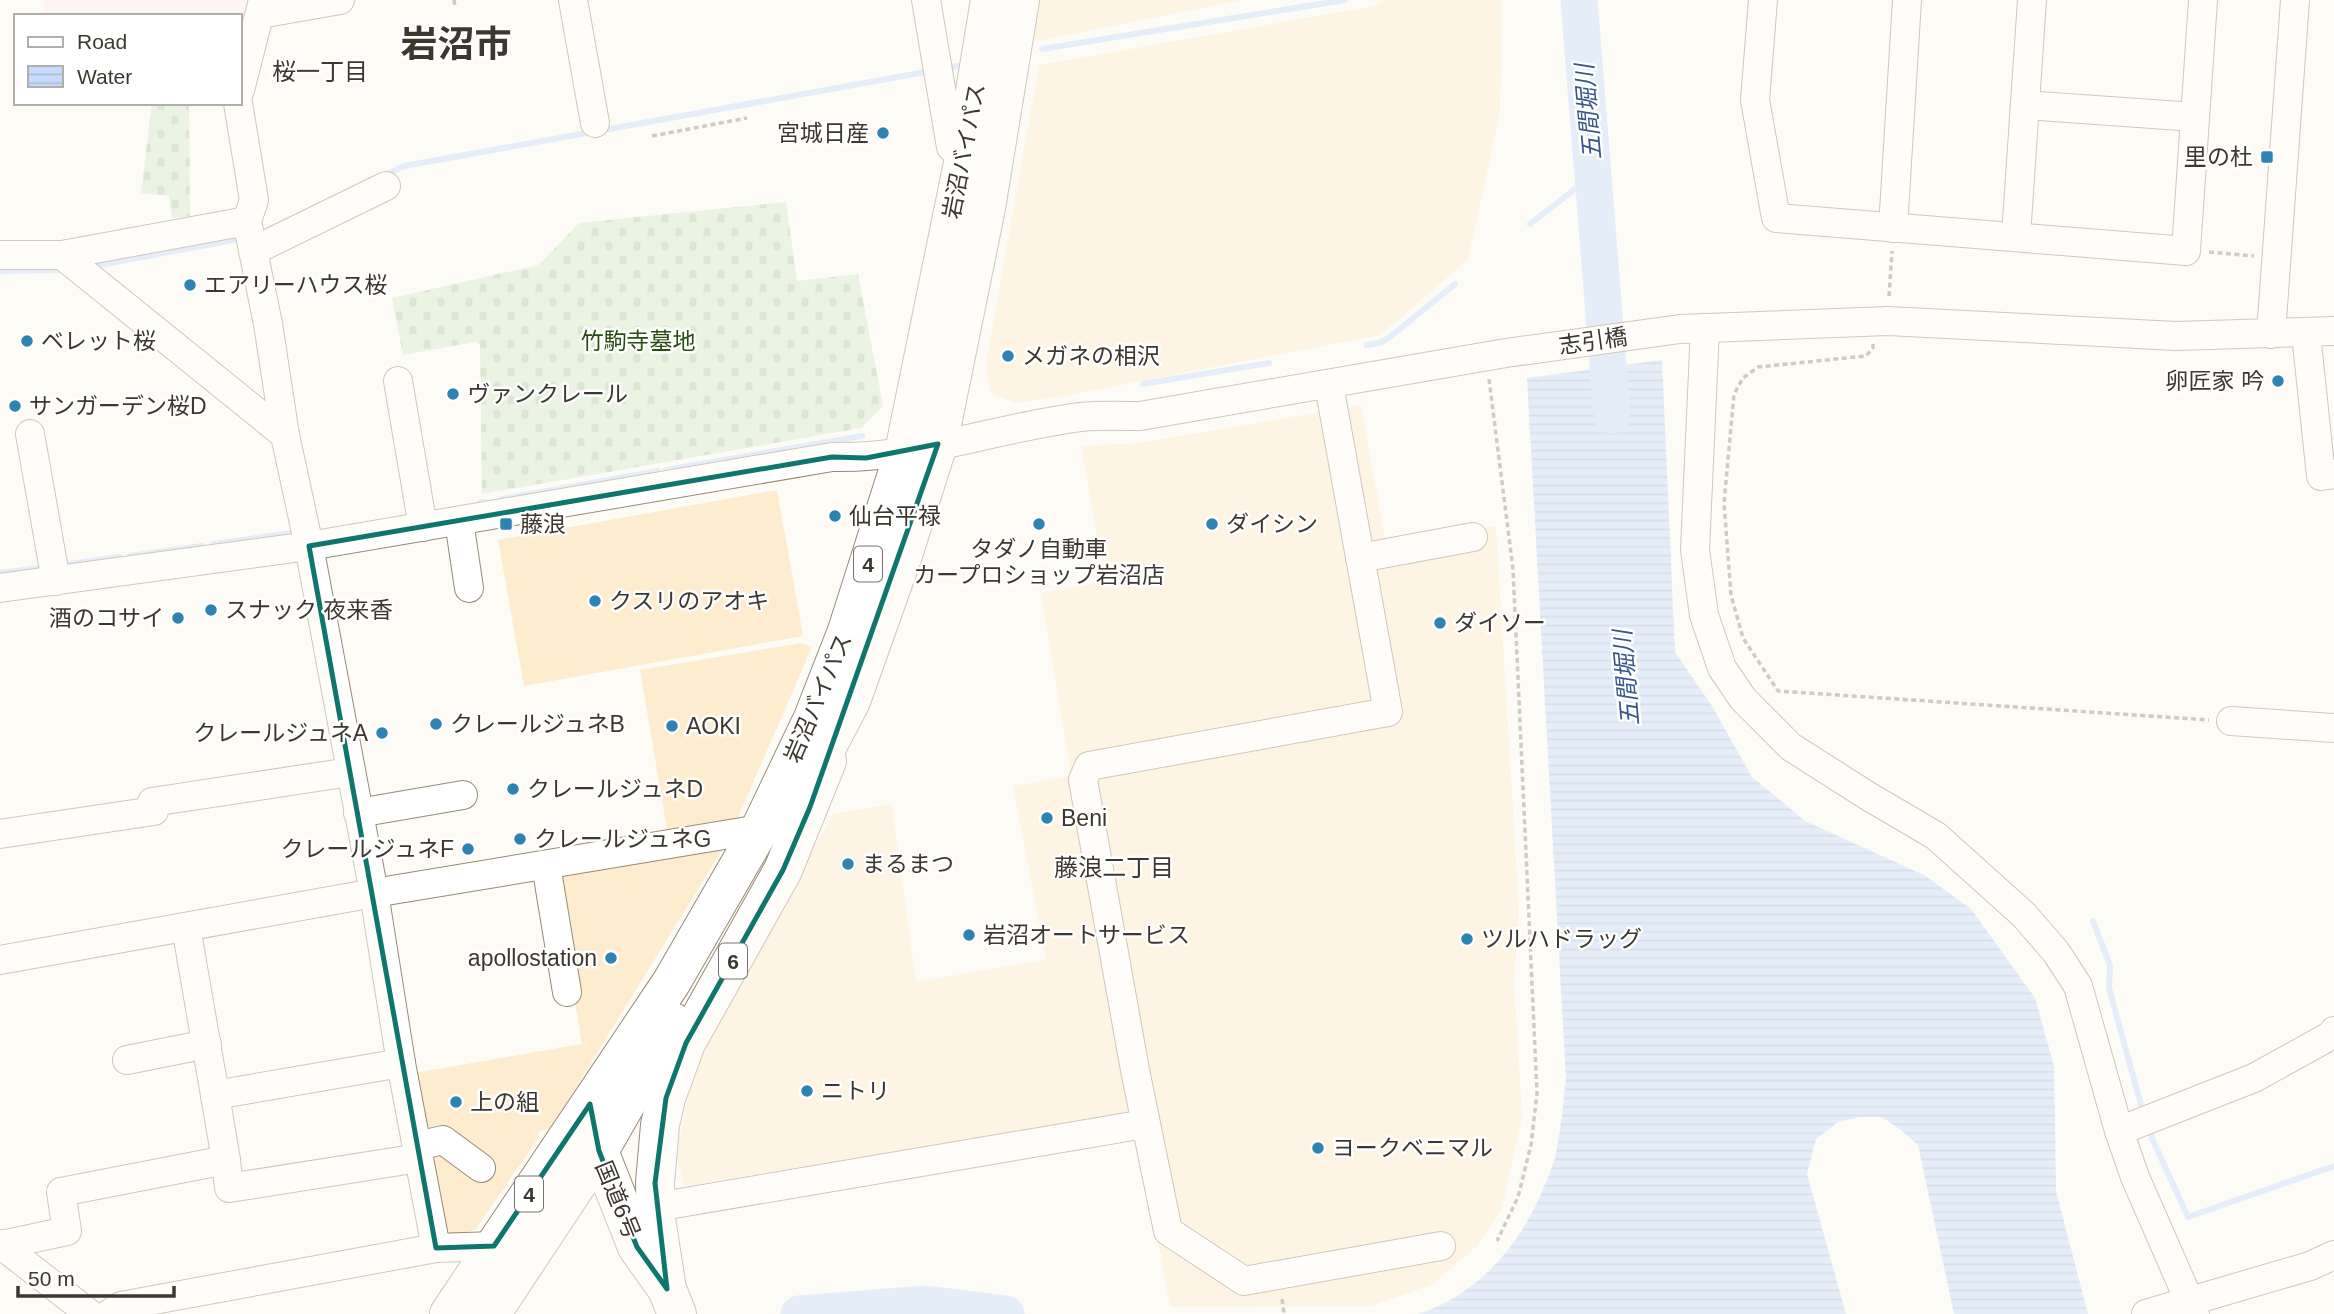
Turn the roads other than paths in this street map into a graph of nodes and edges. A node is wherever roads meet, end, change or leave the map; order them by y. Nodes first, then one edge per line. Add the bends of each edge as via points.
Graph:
1 (340, 0) edge
2 (573, 0) edge
3 (926, 0) edge
4 (990, 0) edge
5 (1020, 0) edge
6 (1763, 0) edge
7 (1907, 0) edge
8 (2032, 0) edge
9 (2203, 0) edge
10 (2295, 0) edge
11 (262, 7) edge
12 (242, 82) edge
13 (238, 105) edge
14 (2025, 105) junction
15 (2195, 117) junction
16 (595, 123) dead end
17 (964, 158) junction
18 (386, 186) dead end
19 (247, 221) junction
20 (1893, 228) junction
21 (2016, 236) junction
22 (253, 251) junction
23 (0, 255) edge
24 (62, 255) junction
25 (1692, 328) junction
26 (2334, 331) edge
27 (2271, 334) junction
28 (2306, 334) junction
29 (398, 381) dead end
30 (1329, 384) junction
31 (30, 433) dead end
32 (285, 435) junction
33 (921, 448) junction
34 (2334, 474) edge
35 (422, 517) junction
36 (459, 521) junction
37 (307, 536) junction
38 (1473, 537) dead end
39 (1360, 558) junction
40 (54, 571) junction
41 (0, 588) edge
42 (469, 588) dead end
43 (2231, 721) road end
44 (842, 723) junction
45 (2334, 728) edge
46 (351, 772) junction
47 (463, 795) dead end
48 (358, 813) junction
49 (760, 829) junction
50 (0, 834) edge
51 (546, 865) junction
52 (374, 893) junction
53 (186, 927) junction
54 (0, 960) edge
55 (567, 992) dead end
56 (2334, 1031) edge
57 (207, 1044) junction
58 (127, 1060) dead end
59 (401, 1063) junction
60 (608, 1076) junction
61 (215, 1094) junction
62 (1133, 1126) dead end
63 (2119, 1131) junction
64 (599, 1150) junction
65 (418, 1152) junction
66 (226, 1160) junction
67 (481, 1168) dead end
68 (656, 1207) junction
69 (546, 1233) junction
70 (0, 1244) edge
71 (494, 1246) junction
72 (1441, 1246) dead end
73 (637, 1247) junction
74 (436, 1248) junction
75 (2334, 1255) edge
76 (672, 1301) edge
77 (2187, 1307) edge
78 (449, 1313) edge
79 (90, 1314) edge
80 (109, 1314) edge
81 (491, 1314) edge
82 (2146, 1314) edge

1 - 11 street
2 - 16 street
3 - 17 street via 951,148
4 - 17 highway, 岩沼バイパス / 4
5 - 33 highway, 岩沼バイパス / 4 via 986,208
6 - 20 street via 1755,100 1776,218
7 - 20 street
8 - 14 street
9 - 15 street
10 - 27 street
11 - 12 street
13 - 19 street via 254,200
14 - 15 street
14 - 21 street
15 - 21 street via 2186,251
17 - 33 highway, 岩沼バイパス / 4
18 - 22 street
19 - 22 street
19 - 24 street
20 - 21 street
22 - 32 street
23 - 24 street
24 - 32 street
25 - 27 street, 志引橋 via 1881,312 2176,336
25 - 30 street, 志引橋 via 1495,354
25 - 63 street via 1695,550 1704,615 1722,668 1743,699 1791,747 1936,836 2048,942 2078,986
26 - 28 street, 志引橋
27 - 28 street, 志引橋
28 - 34 street via 2321,476
29 - 35 street
30 - 33 street, 志引橋 via 1140,416 1082,417
30 - 39 street
31 - 40 street
32 - 37 street
33 - 36 street, 志引橋 via 866,458 832,457
33 - 44 highway, 岩沼バイパス / 4 via 903,555
33 - 49 highway, 岩沼バイパス / 4 via 813,718
35 - 36 street, 志引橋
35 - 37 street, 志引橋
36 - 42 street
37 - 40 street, 志引橋
37 - 46 street
38 - 39 street
39 - 72 street via 1388,712 1089,766 1083,780 1168,1231 1244,1282
40 - 41 street, 志引橋
43 - 45 street
44 - 64 highway, 岩沼バイパス / 4
44 - 68 highway, 6 via 783,870 686,1043 660,1125
46 - 48 street
46 - 50 street via 152,802 154,811
47 - 48 street
48 - 52 street
49 - 51 street
49 - 60 highway, 岩沼バイパス / 4 via 671,983
51 - 52 street
51 - 55 street
52 - 53 street
52 - 59 street
53 - 54 street
53 - 57 street
56 - 63 street via 2254,1078
57 - 58 street
57 - 61 street
59 - 61 street
59 - 65 street
60 - 64 highway, 国道6号 / 6 via 597,1105
60 - 71 highway, 岩沼バイパス / 4
61 - 66 street
62 - 68 street
63 - 77 street
64 - 69 highway, 岩沼バイパス / 4
64 - 73 highway, 国道6号 / 6
65 - 66 street via 229,1188
65 - 67 street via 443,1140
65 - 74 street
66 - 70 street via 61,1192 67,1231
68 - 76 highway, 6
69 - 73 highway via 585,1213 611,1218
69 - 81 highway, 岩沼バイパス / 4
70 - 79 street
71 - 74 street
71 - 78 highway, 岩沼バイパス / 4
73 - 76 highway, 国道6号 / 6
74 - 80 street via 121,1306
75 - 77 street
77 - 82 street

